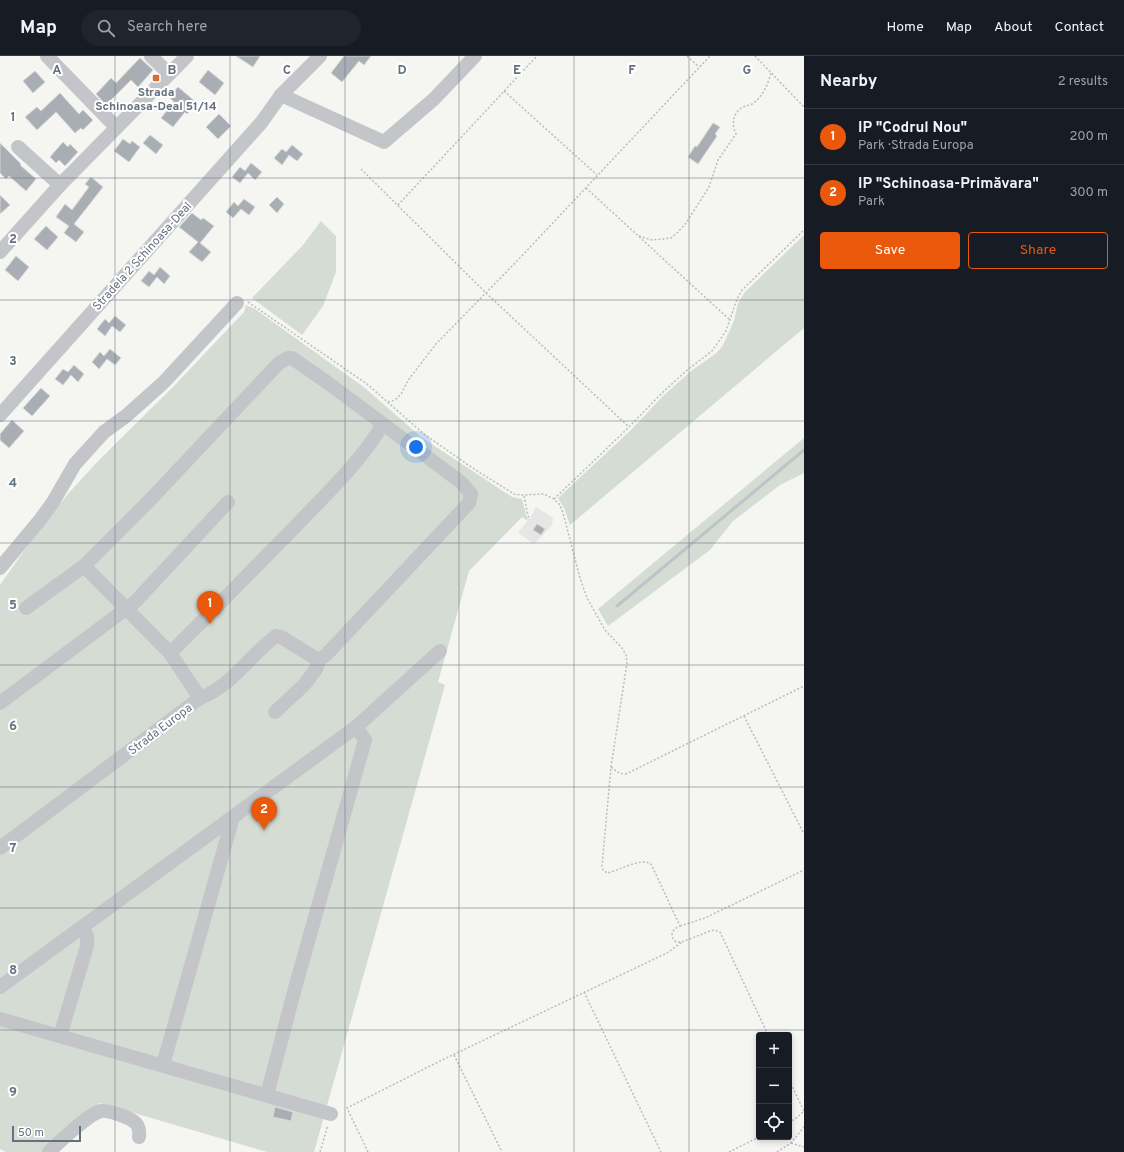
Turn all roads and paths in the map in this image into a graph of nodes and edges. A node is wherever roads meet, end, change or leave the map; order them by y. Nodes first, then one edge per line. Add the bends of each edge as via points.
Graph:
1 (47, 56) edge
2 (152, 56) edge
3 (186, 56) edge
4 (320, 56) edge
5 (475, 56) edge
6 (537, 56) edge
7 (687, 56) edge
8 (710, 56) edge
9 (755, 56) edge
10 (699, 67) junction
11 (771, 73) junction
12 (169, 74) junction
13 (504, 91) junction
14 (281, 95) junction
15 (804, 107) edge
16 (116, 127) junction
17 (18, 147) dead end
18 (361, 168) dead end
19 (597, 175) junction
20 (60, 185) junction
21 (586, 187) junction
22 (398, 205) junction
23 (804, 230) edge
24 (639, 236) junction
25 (2, 245) edge
26 (485, 292) junction
27 (238, 303) joint
28 (730, 320) junction
29 (388, 402) junction
30 (0, 415) edge
31 (383, 424) junction
32 (629, 427) junction
33 (524, 495) junction
34 (554, 498) junction
35 (228, 502) dead end
36 (529, 520) dead end
37 (1, 565) edge
38 (84, 566) junction
39 (26, 608) dead end
40 (126, 609) junction
41 (440, 651) dead end
42 (170, 653) junction
43 (320, 659) junction
44 (804, 686) edge
45 (200, 698) junction
46 (0, 703) edge
47 (275, 712) dead end
48 (744, 716) junction
49 (356, 727) junction
50 (611, 767) junction
51 (233, 817) junction
52 (804, 834) edge
53 (0, 848) edge
54 (804, 870) edge
55 (680, 926) junction
56 (82, 928) junction
57 (682, 942) junction
58 (0, 987) edge
59 (584, 992) junction
60 (0, 1019) edge
61 (767, 1032) edge
62 (60, 1036) junction
63 (453, 1054) junction
64 (163, 1065) junction
65 (792, 1086) edge
66 (267, 1095) junction
67 (331, 1114) joint
68 (792, 1120) edge
69 (804, 1127) edge
70 (139, 1137) dead end
71 (756, 1138) edge
72 (791, 1143) junction
73 (804, 1147) edge
74 (49, 1152) edge
75 (320, 1152) edge
76 (368, 1152) edge
77 (502, 1152) edge
78 (661, 1152) edge
79 (729, 1152) edge
80 (777, 1152) edge

1 - 16 street
2 - 12 street
3 - 12 street
4 - 14 street, Stradela 2 Schinoasa-Deal
5 - 14 street via 434,99 384,142
6 - 13 path
7 - 10 path
8 - 10 path
9 - 11 path
10 - 19 path
11 - 15 path
11 - 24 path via 768,85 761,95 752,104 739,109 736,114 733,126 736,134 718,160 709,187 686,223 671,238 652,240
12 - 16 street
13 - 19 path
13 - 22 path
14 - 30 street, Stradela 2 Schinoasa-Deal via 261,123
16 - 20 street
17 - 20 street
18 - 22 path
19 - 21 path
20 - 25 street
21 - 24 path
21 - 26 path
22 - 26 path
23 - 28 path via 742,290
24 - 28 path
26 - 29 path via 436,344 409,379 401,394
26 - 32 path
27 - 29 path via 246,301 256,306 367,384
27 - 37 street via 164,382 99,437 75,464 40,520
28 - 32 path via 712,351 686,371
29 - 33 path via 424,434 474,469 514,494
31 - 38 street via 292,358 284,359
31 - 42 street via 360,457 233,591
31 - 43 street via 462,483 471,494 469,503
32 - 34 path
33 - 34 path via 544,494
33 - 36 path
34 - 50 path via 563,513 587,598 605,630 617,641 626,655 624,686
35 - 40 street
38 - 39 street
38 - 40 street
40 - 42 street
40 - 46 street
41 - 49 street
42 - 45 street
43 - 45 street, Strada Europa via 276,636 227,683 212,694
43 - 47 street via 304,685
44 - 48 path
45 - 53 street, Strada Europa
48 - 50 path via 626,774
48 - 52 path
49 - 51 street
49 - 66 street via 365,740
50 - 55 path via 603,870 612,872 632,864 651,864
51 - 56 street
51 - 64 street
54 - 55 path via 705,918
55 - 57 path via 672,931 672,936 676,942
56 - 58 street
56 - 62 street via 87,936 87,946
57 - 59 path via 666,953
57 - 61 path via 710,931 720,932
59 - 63 path
59 - 78 path
60 - 62 street
62 - 64 street
63 - 76 path via 347,1108
63 - 77 path
64 - 66 street
65 - 68 path via 804,1110
66 - 67 street
67 - 75 path
69 - 72 path
70 - 74 street via 140,1129 136,1122 104,1111 89,1117
71 - 79 path
72 - 73 path
72 - 80 path

